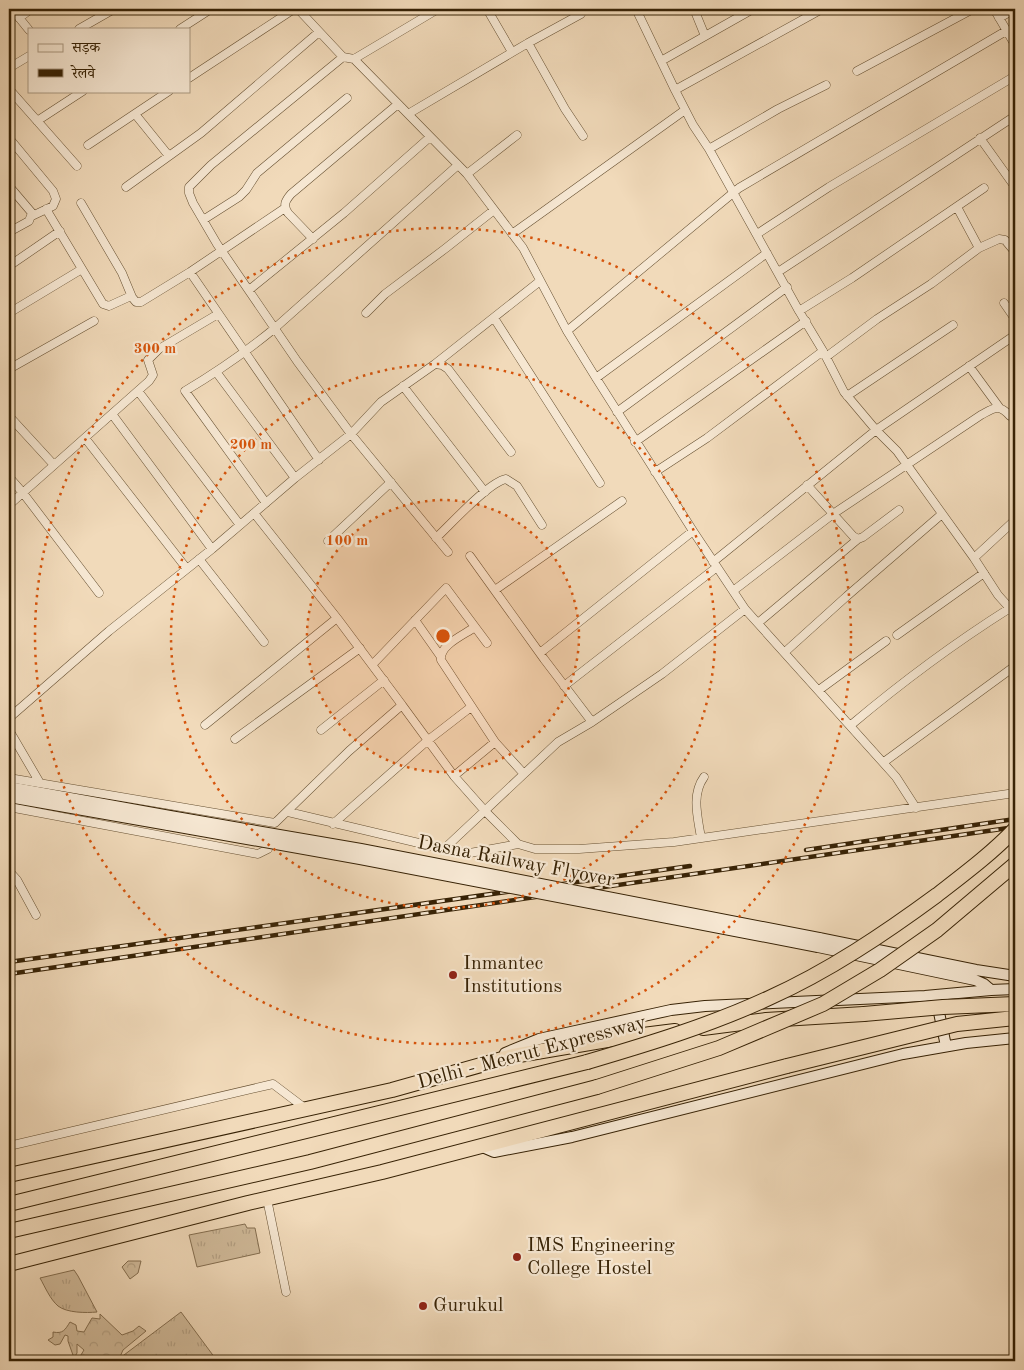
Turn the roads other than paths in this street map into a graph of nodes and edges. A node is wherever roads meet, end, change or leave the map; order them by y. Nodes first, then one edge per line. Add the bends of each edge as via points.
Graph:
1 (12, 9) edge
2 (32, 9) edge
3 (111, 9) edge
4 (211, 9) edge
5 (296, 9) edge
6 (438, 9) edge
7 (487, 9) edge
8 (636, 9) edge
9 (694, 9) edge
10 (753, 9) edge
11 (822, 9) edge
12 (973, 9) edge
13 (994, 9) edge
14 (1015, 9) edge
15 (580, 14) dead end
16 (19, 18) junction
17 (999, 18) junction
18 (81, 28) edge
19 (182, 28) edge
20 (28, 29) edge
21 (1006, 31) junction
22 (319, 32) junction
23 (705, 36) junction
24 (528, 43) junction
25 (1015, 45) edge
26 (512, 52) junction
27 (28, 57) edge
28 (343, 57) junction
29 (354, 59) junction
30 (661, 60) junction
31 (9, 68) edge
32 (857, 71) dead end
33 (1015, 76) edge
34 (190, 77) edge
35 (826, 84) dead end
36 (9, 89) edge
37 (675, 90) junction
38 (81, 92) edge
39 (168, 92) edge
40 (347, 98) dead end
41 (398, 104) junction
42 (685, 110) junction
43 (135, 114) junction
44 (408, 114) junction
45 (1015, 116) edge
46 (37, 121) junction
47 (517, 135) dead end
48 (583, 136) dead end
49 (430, 137) junction
50 (9, 138) edge
51 (980, 138) junction
52 (88, 145) dead end
53 (709, 149) junction
54 (169, 156) junction
55 (458, 165) junction
56 (76, 166) dead end
57 (467, 174) junction
58 (9, 186) edge
59 (126, 187) dead end
60 (1015, 187) edge
61 (984, 188) dead end
62 (734, 193) junction
63 (81, 203) dead end
64 (957, 207) junction
65 (285, 208) junction
66 (46, 209) junction
67 (494, 210) junction
68 (32, 216) junction
69 (203, 220) junction
70 (60, 231) junction
71 (9, 232) edge
72 (512, 234) junction
73 (757, 234) junction
74 (313, 239) junction
75 (979, 248) junction
76 (221, 250) junction
77 (767, 252) junction
78 (1015, 252) edge
79 (9, 266) edge
80 (82, 269) junction
81 (190, 272) junction
82 (778, 272) junction
83 (540, 281) junction
84 (787, 287) junction
85 (249, 290) junction
86 (132, 297) junction
87 (1004, 303) dead end
88 (799, 311) junction
89 (9, 313) edge
90 (366, 313) dead end
91 (218, 314) junction
92 (494, 318) junction
93 (1015, 319) edge
94 (94, 321) dead end
95 (806, 321) junction
96 (953, 325) dead end
97 (275, 328) junction
98 (567, 330) junction
99 (1015, 335) edge
100 (245, 353) junction
101 (825, 354) junction
102 (436, 364) junction
103 (969, 366) junction
104 (9, 369) edge
105 (217, 373) junction
106 (596, 378) junction
107 (404, 386) junction
108 (138, 391) junction
109 (847, 396) junction
110 (999, 407) junction
111 (617, 412) junction
112 (112, 414) junction
113 (9, 416) edge
114 (1015, 416) edge
115 (876, 430) junction
116 (351, 434) junction
117 (85, 438) junction
118 (635, 442) junction
119 (511, 452) dead end
120 (318, 460) junction
121 (906, 464) junction
122 (54, 465) junction
123 (655, 472) junction
124 (9, 477) edge
125 (295, 478) junction
126 (390, 482) junction
127 (600, 483) dead end
128 (807, 485) junction
129 (23, 492) junction
130 (485, 492) junction
131 (622, 501) dead end
132 (266, 503) junction
133 (9, 505) edge
134 (899, 510) dead end
135 (254, 513) junction
136 (833, 514) junction
137 (942, 514) junction
138 (1015, 520) edge
139 (542, 524) dead end
140 (240, 525) junction
141 (693, 531) junction
142 (436, 538) junction
143 (858, 539) junction
144 (328, 541) dead end
145 (212, 549) junction
146 (448, 552) dead end
147 (470, 556) dead end
148 (974, 558) junction
149 (199, 559) junction
150 (715, 564) junction
151 (187, 569) junction
152 (984, 573) junction
153 (495, 590) junction
154 (733, 591) junction
155 (99, 593) dead end
156 (745, 609) junction
157 (1012, 611) edge
158 (337, 618) junction
159 (415, 620) junction
160 (758, 623) junction
161 (475, 627) junction
162 (897, 635) dead end
163 (886, 641) dead end
164 (264, 642) dead end
165 (487, 643) dead end
166 (360, 648) junction
167 (784, 652) junction
168 (540, 653) junction
169 (441, 657) junction
170 (373, 664) junction
171 (1015, 666) edge
172 (384, 680) junction
173 (564, 686) junction
174 (819, 690) junction
175 (402, 705) junction
176 (471, 707) junction
177 (9, 718) edge
178 (592, 722) junction
179 (205, 725) dead end
180 (851, 725) junction
181 (9, 730) edge
182 (321, 730) dead end
183 (235, 740) dead end
184 (427, 741) junction
185 (495, 742) junction
186 (884, 762) junction
187 (524, 774) junction
188 (454, 776) junction
189 (704, 777) dead end
190 (9, 778) edge
191 (40, 783) junction
192 (9, 787) edge
193 (1015, 793) edge
194 (9, 797) edge
195 (9, 807) edge
196 (916, 808) junction
197 (485, 811) junction
198 (288, 812) junction
199 (275, 823) junction
200 (332, 824) junction
201 (1015, 829) edge
202 (701, 838) junction
203 (518, 844) junction
204 (444, 849) junction
205 (1015, 864) edge
206 (9, 871) edge
207 (36, 915) dead end
208 (1014, 976) edge
209 (1015, 989) edge
210 (991, 990) junction
211 (936, 995) junction
212 (1015, 1004) edge
213 (1015, 1018) edge
214 (1015, 1038) edge
215 (946, 1046) junction
216 (469, 1068) junction
217 (306, 1109) junction
218 (9, 1146) edge
219 (479, 1146) junction
220 (9, 1175) edge
221 (266, 1200) junction
222 (9, 1203) edge
223 (9, 1232) edge
224 (9, 1264) edge
225 (286, 1292) dead end

1 - 16 street
2 - 16 street
3 - 18 street
4 - 19 street
5 - 22 street
5 - 34 street
6 - 29 street
7 - 26 street
8 - 30 street
9 - 23 street
10 - 23 street
11 - 37 street
12 - 32 street
13 - 17 street
14 - 17 street
15 - 24 street
16 - 20 street
17 - 21 street
21 - 25 street
21 - 62 street
22 - 28 street
22 - 54 street
23 - 30 street
24 - 26 street
24 - 48 street
26 - 44 street
27 - 31 street
28 - 29 street
28 - 69 street via 210,165 189,187
29 - 41 street
30 - 37 street
33 - 73 street
35 - 53 street
36 - 46 street
37 - 42 street
38 - 46 street
39 - 43 street
40 - 69 street via 257,173 239,197
41 - 44 street
41 - 65 street via 290,194
42 - 53 street
42 - 72 street
43 - 52 street
43 - 54 street
44 - 49 street
45 - 51 street
46 - 56 street
47 - 57 street
49 - 55 street
49 - 74 street
50 - 66 street via 53,192 56,199 53,206
51 - 60 street
51 - 82 street
53 - 62 street
54 - 59 street
55 - 57 street
55 - 97 street
57 - 67 street
58 - 68 street
61 - 64 street
62 - 73 street
62 - 98 street
63 - 86 street via 122,273
64 - 75 street
64 - 88 street
65 - 74 street
65 - 76 street
66 - 68 street
66 - 70 street
67 - 72 street
67 - 90 street via 385,294
68 - 71 street
69 - 76 street
70 - 79 street
70 - 80 street
72 - 83 street
73 - 77 street
74 - 85 street
75 - 78 street via 999,239 1010,244
75 - 101 street
76 - 81 street
76 - 85 street
77 - 82 street
77 - 106 street
80 - 86 street via 105,305
80 - 89 street
81 - 86 street via 141,302
81 - 91 street
82 - 84 street
83 - 92 street
83 - 98 street
84 - 88 street
84 - 111 street
85 - 97 street
87 - 93 street
88 - 95 street
91 - 100 street
91 - 108 street via 152,354 148,360 152,378
92 - 102 street
92 - 127 street
94 - 104 street
95 - 101 street
95 - 118 street
96 - 109 street
97 - 100 street
97 - 116 street
98 - 106 street
99 - 103 street
100 - 105 street
100 - 120 street
101 - 109 street
101 - 123 street
102 - 107 street
102 - 119 street via 448,369
103 - 110 street
103 - 115 street
105 - 125 street
105 - 132 street via 185,391
106 - 111 street
107 - 116 street via 381,402
107 - 130 street
108 - 112 street
108 - 140 street
109 - 115 street
110 - 114 street
110 - 121 street via 981,415
111 - 118 street
112 - 117 street
112 - 145 street
113 - 122 street
115 - 121 street
115 - 128 street
116 - 120 street
116 - 126 street
117 - 122 street
117 - 151 street
118 - 123 street
120 - 125 street
121 - 136 street
121 - 137 street
122 - 129 street
123 - 141 street
124 - 129 street
125 - 132 street
126 - 142 street
126 - 144 street
128 - 136 street
128 - 150 street
129 - 133 street
129 - 155 street
130 - 139 street via 499,480 511,481
130 - 142 street
131 - 153 street
132 - 135 street
134 - 143 street
135 - 140 street
135 - 158 street
136 - 143 street
136 - 154 street
137 - 148 street
137 - 167 street
138 - 148 street
140 - 145 street
141 - 150 street
141 - 168 street
142 - 146 street
143 - 160 street
145 - 149 street
147 - 153 street
148 - 152 street
149 - 151 street
149 - 164 street
150 - 154 street
150 - 173 street
151 - 177 street via 109,631
152 - 157 street
152 - 162 street
153 - 168 street
154 - 156 street
156 - 160 street
156 - 178 street via 662,674
157 - 180 street via 961,639
158 - 166 street
158 - 179 street
159 - 161 street via 446,588
159 - 169 street
159 - 170 street
160 - 167 street
161 - 165 street
161 - 169 street via 445,647
163 - 174 street
166 - 170 street
166 - 183 street
167 - 174 street
168 - 173 street
169 - 176 street
170 - 172 street
171 - 186 street
172 - 175 street
172 - 182 street
173 - 178 street
174 - 180 street
175 - 184 street
175 - 198 street via 349,751
176 - 184 street
176 - 185 street
178 - 187 street via 558,742
180 - 186 street
181 - 191 street
184 - 188 street
184 - 200 street
185 - 187 street
185 - 188 street
186 - 196 street
187 - 197 street
188 - 197 street
189 - 202 street via 696,793
190 - 191 street
191 - 199 street
192 - 208 main road, Dasna Railway Flyover, bridge via 361,850
193 - 196 street
194 - 210 main road, Dasna Railway Flyover, bridge via 360,859 818,948 967,978
195 - 199 street via 258,854 268,849
196 - 202 street
197 - 203 street
197 - 204 street
198 - 199 street
198 - 200 street
200 - 204 street
201 - 222 highway, Delhi - Meerut Expressway, bridge via 976,865 919,908 810,978 768,999 664,1039 587,1062
202 - 203 street via 579,849 535,849
203 - 204 street via 470,853
205 - 223 highway, bridge via 937,930 880,970 823,1004 719,1048 597,1087 310,1162
206 - 207 street
209 - 210 main road
210 - 211 main road
211 - 215 main road
211 - 216 main road via 671,1010 539,1039
212 - 216 highway, bridge via 766,1020 619,1038 513,1056
213 - 219 highway, bridge via 957,1024 918,1033
214 - 215 main road
215 - 219 main road via 572,1137 494,1152
216 - 217 highway via 392,1090
217 - 218 street via 273,1084
217 - 220 highway
219 - 221 highway
221 - 224 highway
221 - 225 street

